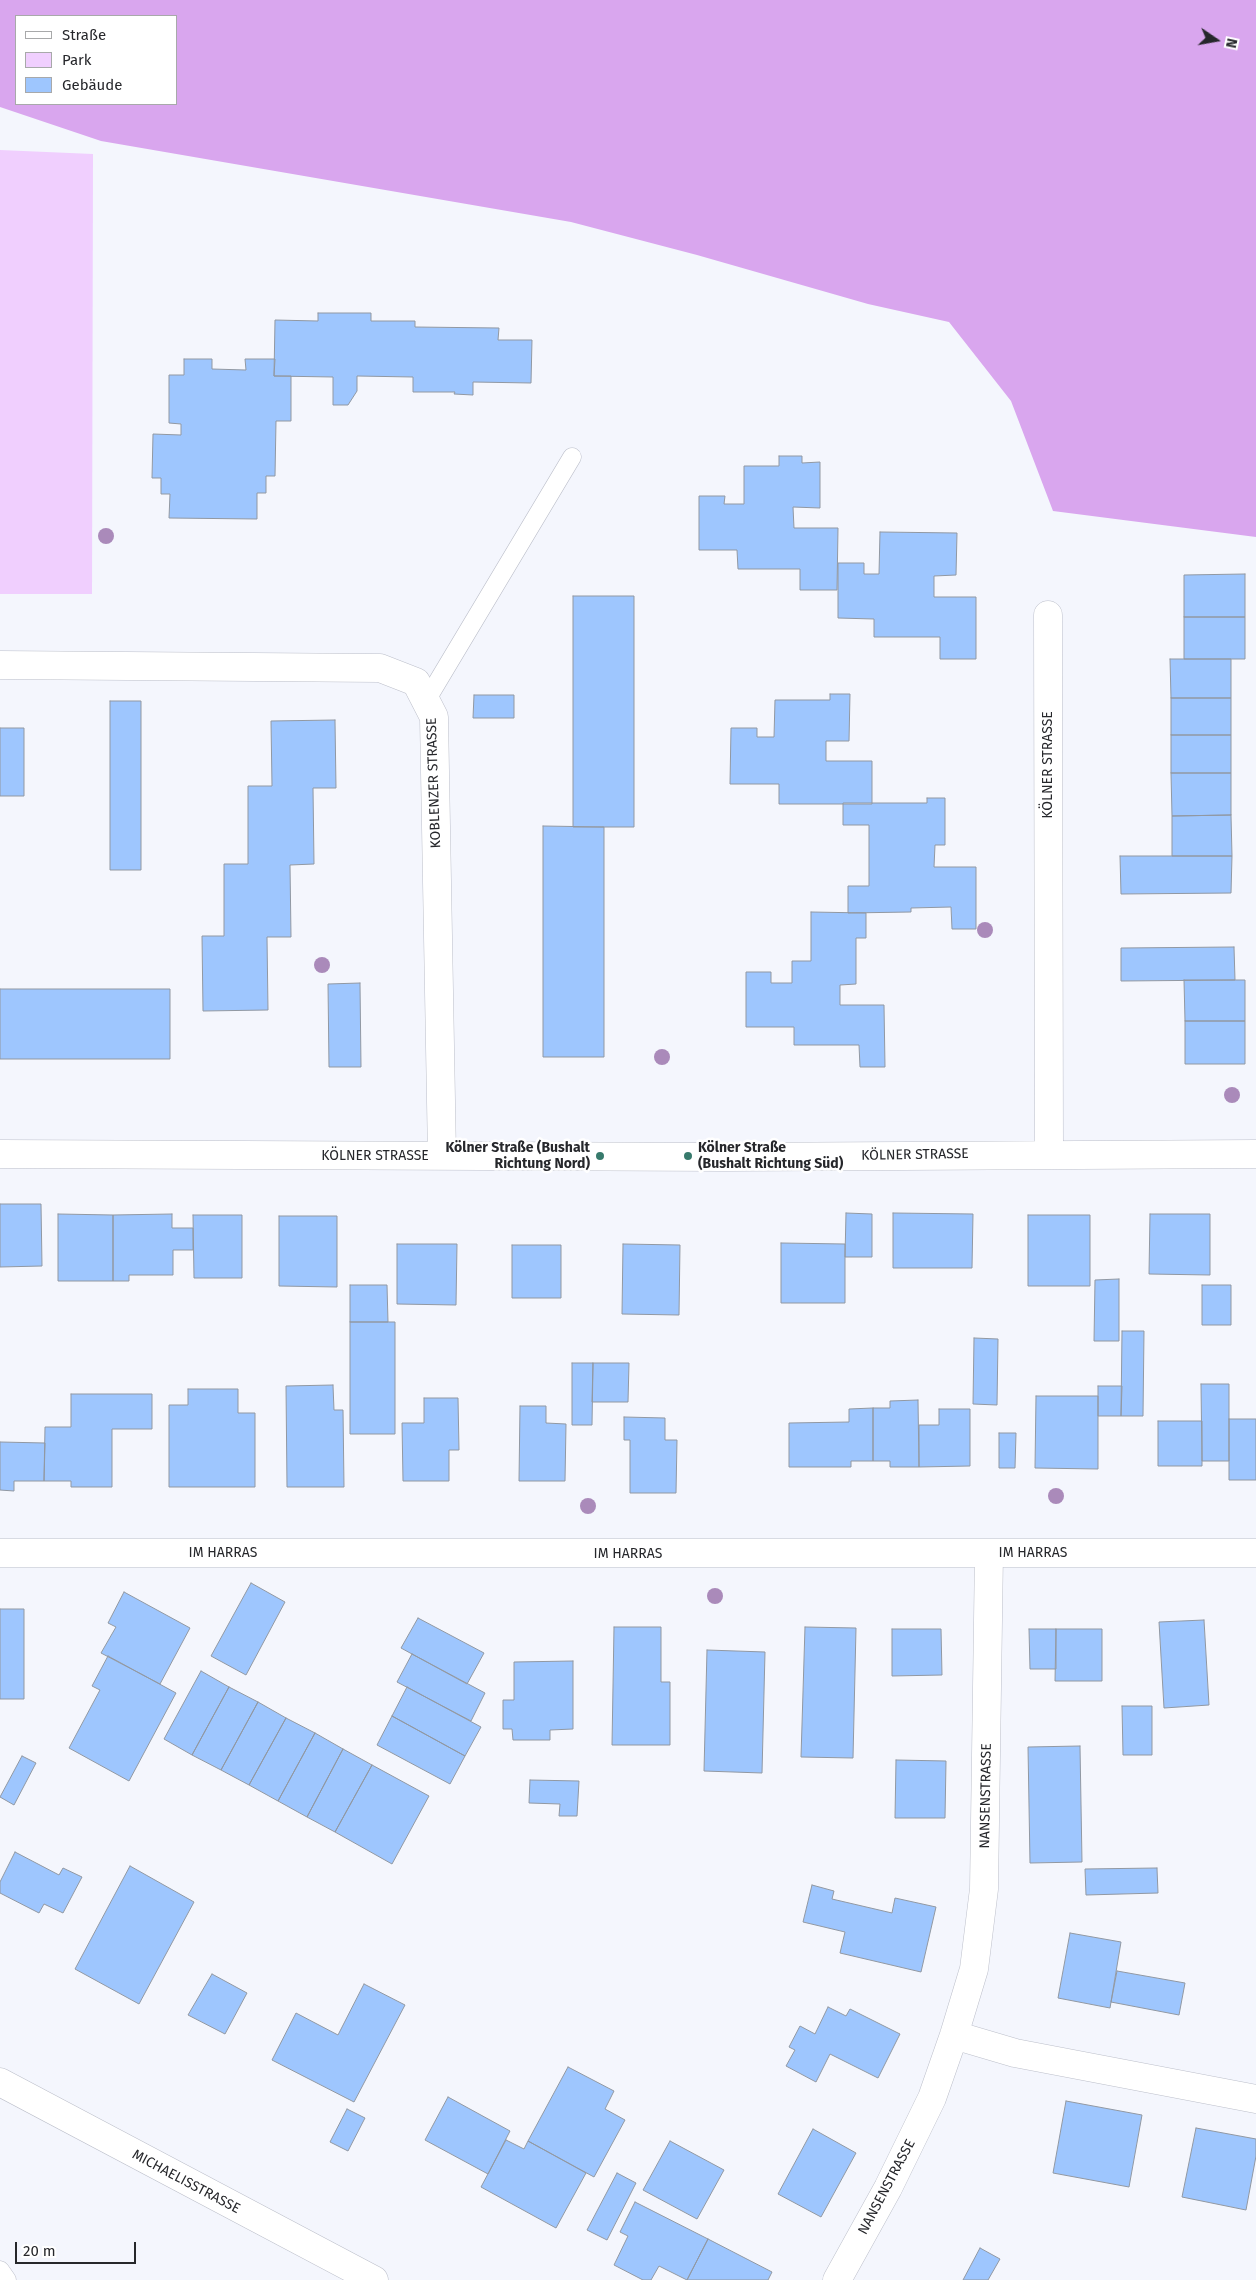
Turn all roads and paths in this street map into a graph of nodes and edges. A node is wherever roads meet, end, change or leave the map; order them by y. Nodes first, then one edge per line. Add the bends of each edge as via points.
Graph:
1 (572, 457) dead end
2 (1048, 615) dead end
3 (0, 665) edge
4 (426, 701) junction
5 (0, 1154) edge
6 (1049, 1154) junction
7 (1256, 1154) edge
8 (442, 1156) junction
9 (0, 1553) edge
10 (989, 1553) junction
11 (1256, 1553) edge
12 (954, 2035) junction
13 (0, 2082) edge
14 (1256, 2099) edge
15 (0, 2270) edge
16 (8, 2280) edge
17 (374, 2280) edge
18 (837, 2280) edge

1 - 4 lane
2 - 6 street, KÖLNER STRASSE
3 - 4 street, KOBLENZER STRASSE via 380,668 416,682
4 - 8 street, KOBLENZER STRASSE via 434,717
5 - 8 street, KÖLNER STRASSE
6 - 7 street, KÖLNER STRASSE
6 - 8 street, KÖLNER STRASSE
9 - 10 street, IM HARRAS
10 - 11 street, IM HARRAS
10 - 12 street, NANSENSTRASSE via 984,1889 974,1969
12 - 14 street via 1015,2053
12 - 18 street, NANSENSTRASSE via 932,2098 888,2188
13 - 17 street, MICHAELISSTRASSE
15 - 16 lane

